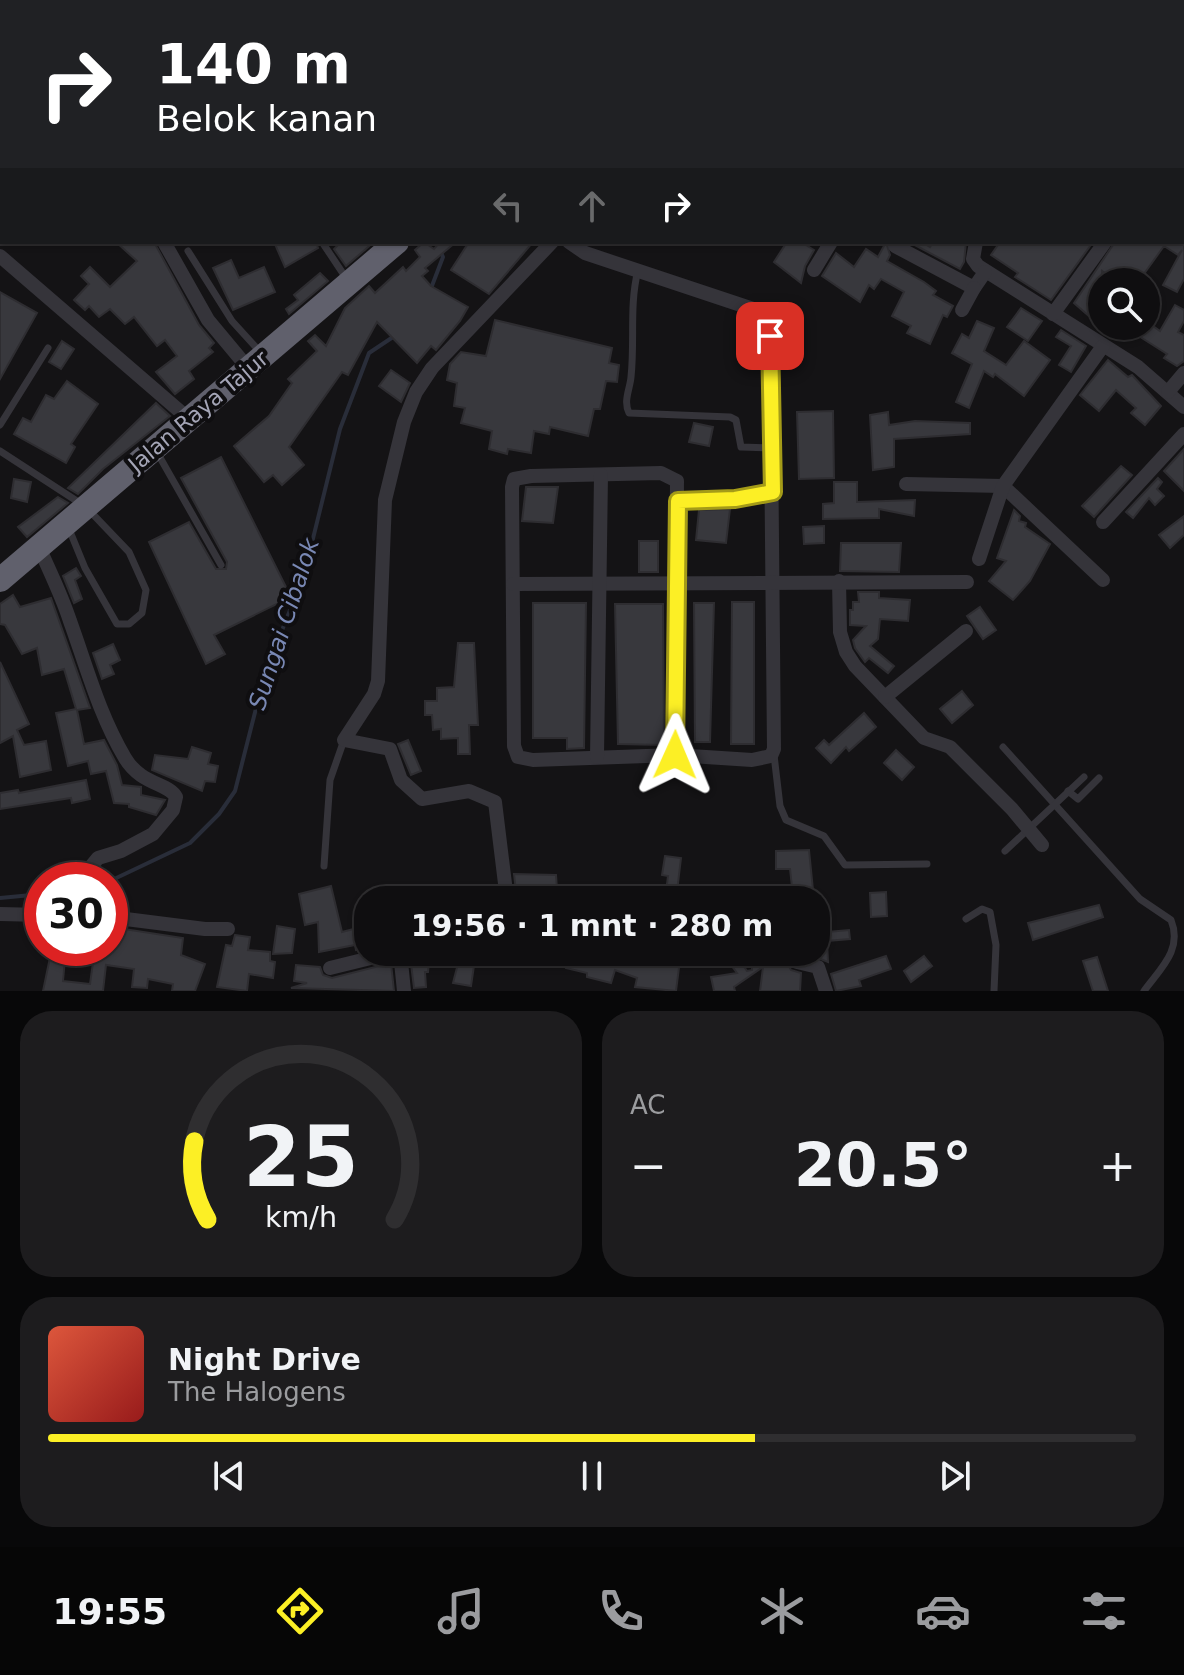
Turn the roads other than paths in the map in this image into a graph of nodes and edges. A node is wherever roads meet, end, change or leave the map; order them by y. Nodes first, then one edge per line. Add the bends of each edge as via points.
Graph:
1 (165, 244) edge
2 (323, 244) edge
3 (395, 244) edge
4 (550, 244) edge
5 (572, 244) edge
6 (830, 244) edge
7 (976, 244) edge
8 (1104, 244) edge
9 (895, 246) dead end
10 (188, 251) dead end
11 (0, 256) edge
12 (639, 269) junction
13 (814, 270) dead end
14 (985, 272) junction
15 (349, 283) junction
16 (974, 288) junction
17 (962, 310) dead end
18 (1053, 314) junction
19 (1103, 346) junction
20 (48, 348) dead end
21 (256, 362) junction
22 (1184, 373) edge
23 (1168, 392) junction
24 (1184, 407) edge
25 (190, 420) junction
26 (0, 425) edge
27 (1184, 434) edge
28 (773, 448) junction
29 (153, 449) junction
30 (0, 451) edge
31 (601, 475) junction
32 (906, 484) dead end
33 (1003, 486) junction
34 (773, 492) junction
35 (678, 501) junction
36 (86, 507) junction
37 (1103, 522) dead end
38 (66, 523) junction
39 (39, 547) junction
40 (979, 559) dead end
41 (221, 565) dead end
42 (0, 580) edge
43 (1103, 580) dead end
44 (839, 581) junction
45 (967, 582) dead end
46 (678, 583) junction
47 (513, 584) junction
48 (597, 584) junction
49 (771, 584) junction
50 (966, 631) dead end
51 (885, 697) junction
52 (344, 740) junction
53 (1003, 747) dead end
54 (774, 753) junction
55 (675, 755) junction
56 (597, 757) junction
57 (1084, 777) dead end
58 (1099, 778) dead end
59 (1068, 791) junction
60 (1055, 803) junction
61 (1027, 828) junction
62 (1042, 845) dead end
63 (1005, 851) dead end
64 (95, 862) edge
65 (927, 864) dead end
66 (324, 866) dead end
67 (505, 886) edge
68 (0, 914) edge
69 (24, 915) edge
70 (128, 919) edge
71 (966, 919) dead end
72 (228, 929) dead end
73 (354, 962) edge
74 (400, 966) edge
75 (814, 966) edge
76 (330, 968) dead end
77 (404, 991) edge
78 (826, 991) edge
79 (994, 991) edge
80 (1144, 991) edge

1 - 21 street via 208,320
2 - 15 lane
3 - 15 highway, Jalan Raya Tajur
4 - 52 street via 444,354 416,392 387,488 378,681
5 - 12 street
6 - 13 street
7 - 14 street via 973,259
8 - 18 street
9 - 16 street
10 - 21 lane
11 - 25 street
12 - 28 street via 749,307 765,318
12 - 28 lane via 631,298 629,413 730,417 736,420 741,447
14 - 16 street
14 - 18 street
15 - 21 highway, Jalan Raya Tajur
16 - 17 street
18 - 19 street
19 - 23 street
19 - 33 street
20 - 26 lane
21 - 25 highway, Jalan Raya Tajur
22 - 23 street
23 - 24 street
25 - 29 highway, Jalan Raya Tajur
27 - 37 street
28 - 34 street
29 - 36 highway, Jalan Raya Tajur
29 - 41 lane
30 - 36 lane
31 - 35 street via 667,474 677,481
31 - 47 street via 514,479
31 - 48 street
32 - 33 street
33 - 40 street
33 - 43 street
34 - 35 street
34 - 49 street
35 - 46 street
36 - 38 highway, Jalan Raya Tajur
36 - 38 lane via 129,552 146,590 142,613 129,624 117,624
38 - 39 highway, Jalan Raya Tajur
39 - 42 highway, Jalan Raya Tajur
39 - 64 street via 66,607 97,704 117,743 140,777 176,797 173,810 153,834
44 - 45 street
44 - 49 street
44 - 51 street via 843,646
46 - 48 street
46 - 49 street
46 - 55 street
47 - 48 street
47 - 56 street via 516,754 533,760
48 - 56 street
49 - 54 street
50 - 51 street
51 - 61 street via 924,738 946,744
52 - 66 lane via 330,780
52 - 67 street via 390,749 401,780 422,799 469,791 495,802
53 - 60 lane
54 - 55 street via 752,760
54 - 65 lane via 786,820 824,836 845,865
55 - 56 street
57 - 59 lane
58 - 59 lane via 1078,799
59 - 60 lane
60 - 61 lane
60 - 80 lane via 1140,899 1171,920 1170,957
61 - 62 street
61 - 63 lane
68 - 69 street
70 - 72 street
71 - 79 lane via 982,909 990,912 996,945
73 - 76 street
74 - 77 street
75 - 78 street

